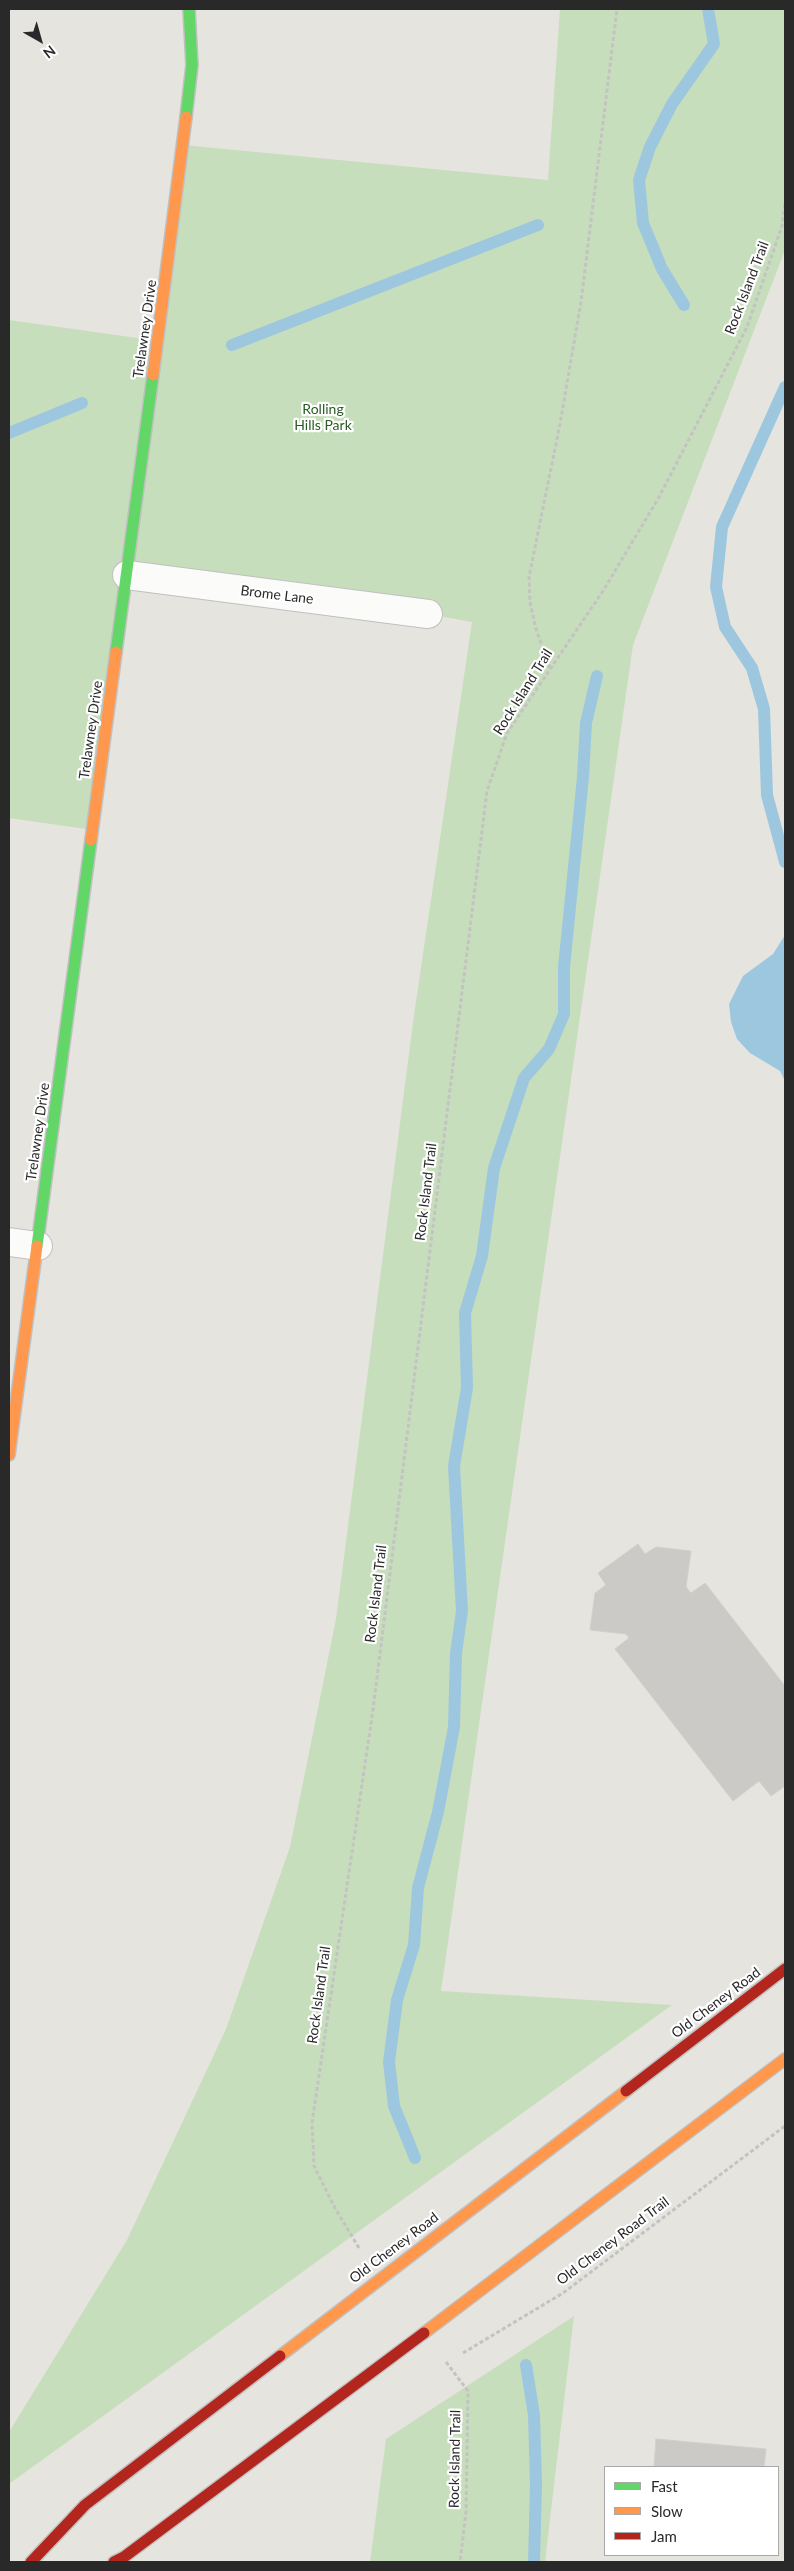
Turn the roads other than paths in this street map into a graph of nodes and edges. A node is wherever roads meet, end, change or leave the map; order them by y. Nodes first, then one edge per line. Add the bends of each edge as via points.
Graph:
1 (190, 9) edge
2 (127, 575) junction
3 (428, 614) dead end
4 (9, 1242) edge
5 (38, 1246) junction
6 (9, 1455) edge
7 (785, 1969) edge
8 (785, 2059) edge
9 (31, 2562) edge
10 (114, 2562) edge

1 - 2 main road, Trelawney Drive via 192,65
2 - 3 street, Brome Lane
2 - 5 main road, Trelawney Drive
4 - 5 street
5 - 6 main road, Trelawney Drive
7 - 9 main road, Old Cheney Road via 85,2505
8 - 10 main road via 425,2333

